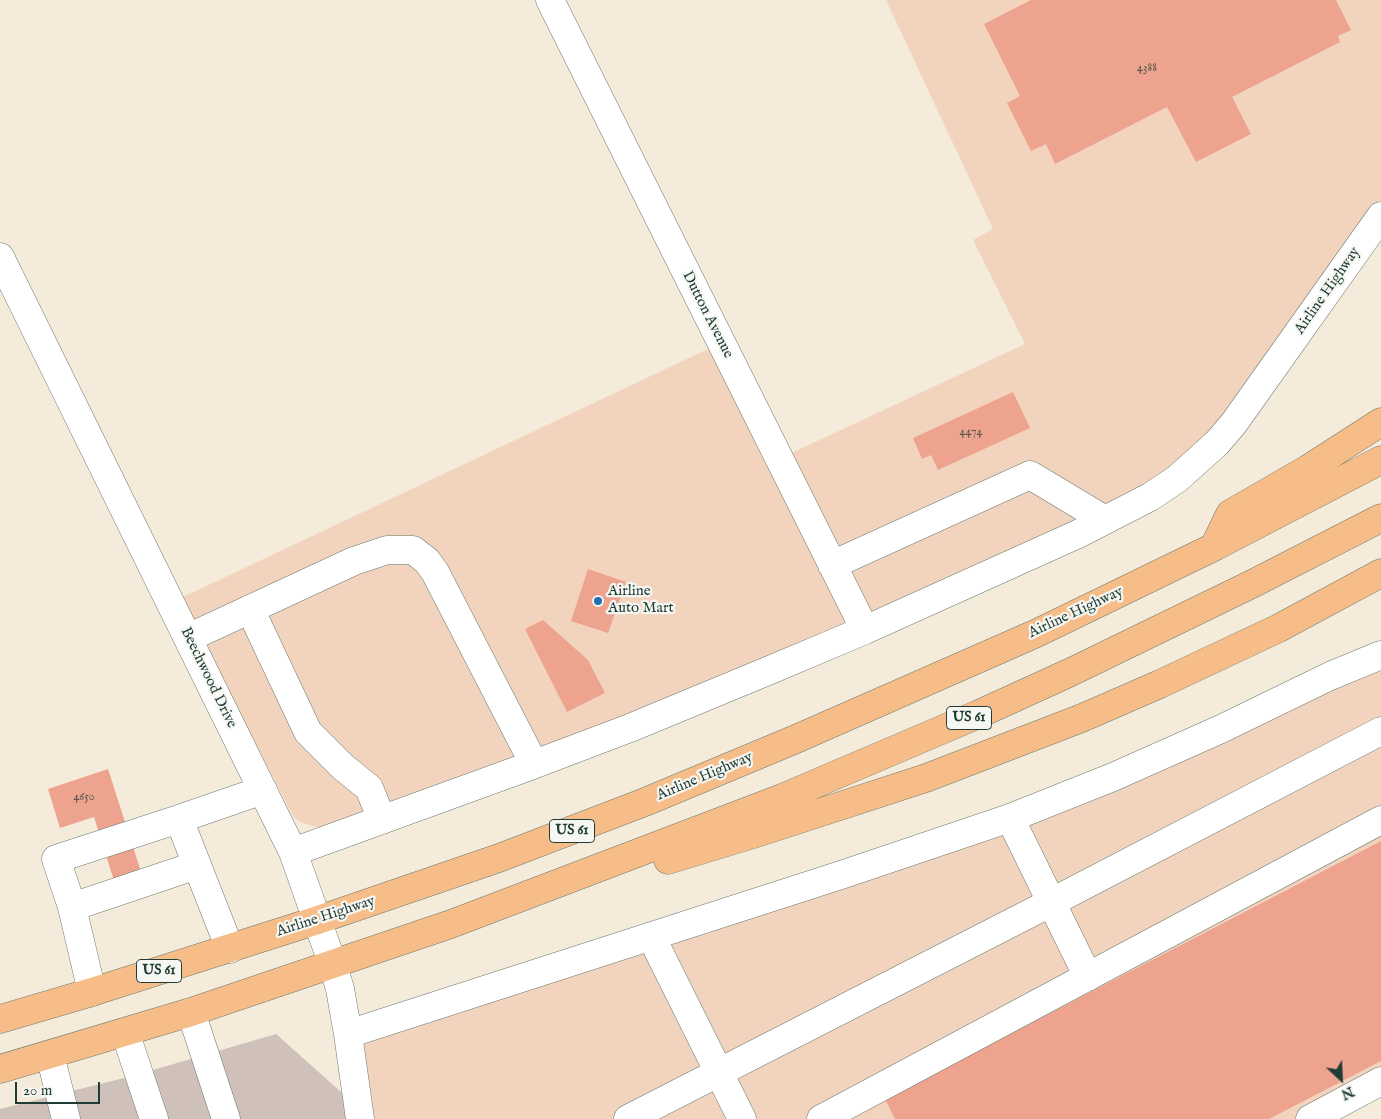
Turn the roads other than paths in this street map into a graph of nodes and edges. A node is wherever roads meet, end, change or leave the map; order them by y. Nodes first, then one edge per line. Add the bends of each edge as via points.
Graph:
1 (550, 0) edge
2 (1381, 216) edge
3 (0, 257) edge
4 (1381, 422) edge
5 (1381, 460) edge
6 (1381, 518) edge
7 (1105, 520) junction
8 (1214, 547) junction
9 (832, 565) junction
10 (1381, 573) edge
11 (1381, 593) edge
12 (250, 609) junction
13 (1279, 628) junction
14 (865, 630) junction
15 (188, 638) junction
16 (1381, 655) edge
17 (1381, 731) edge
18 (534, 764) junction
19 (263, 790) junction
20 (1010, 818) junction
21 (179, 819) junction
22 (382, 820) junction
23 (1381, 820) edge
24 (293, 852) junction
25 (197, 865) junction
26 (545, 889) junction
27 (1052, 902) junction
28 (72, 907) junction
29 (318, 920) junction
30 (651, 936) junction
31 (230, 949) junction
32 (333, 965) junction
33 (1088, 977) junction
34 (92, 992) junction
35 (191, 1012) junction
36 (0, 1019) edge
37 (125, 1032) junction
38 (348, 1034) junction
39 (50, 1055) junction
40 (0, 1069) edge
41 (719, 1072) junction
42 (1381, 1081) edge
43 (66, 1119) edge
44 (154, 1119) edge
45 (226, 1119) edge
46 (360, 1119) edge
47 (628, 1119) edge
48 (742, 1119) edge
49 (821, 1119) edge
50 (1310, 1119) edge

1 - 9 street, Dutton Avenue
2 - 7 street, Airline Highway via 1253,398 1217,443 1177,480
3 - 15 street, Beechwood Drive
4 - 8 highway via 1230,514
5 - 8 highway, Airline Highway / US 61
6 - 26 highway, US 61 via 987,710 782,798
7 - 9 street via 1030,475
7 - 14 street, Airline Highway
8 - 29 highway, Airline Highway / US 61 via 1028,637 796,739 567,833
9 - 14 street, Dutton Avenue
10 - 13 highway
11 - 13 highway
12 - 15 street
12 - 18 street via 354,561 387,550 413,550 435,572
12 - 22 street via 308,732 368,788
13 - 26 highway via 1125,699 973,761 670,859
14 - 18 street, Airline Highway via 630,728
15 - 19 street, Beechwood Drive
16 - 20 street via 1113,777
17 - 27 street
18 - 22 street, Airline Highway
19 - 21 street
19 - 24 street, Beechwood Drive
20 - 27 street
20 - 30 street
21 - 25 street
21 - 28 street via 56,859
22 - 24 street, Airline Highway
23 - 33 street
24 - 29 street, Beechwood Drive
25 - 28 street
25 - 31 street
26 - 32 highway, US 61
27 - 33 street
27 - 41 street
28 - 34 street
29 - 31 highway, Airline Highway / US 61
29 - 32 street, Beechwood Drive
30 - 38 street
30 - 41 street
31 - 34 highway, Airline Highway / US 61
32 - 35 highway, US 61
32 - 38 street, Beechwood Drive
33 - 49 street
34 - 36 highway, Airline Highway / US 61
35 - 37 highway, US 61
35 - 45 street
37 - 39 highway, US 61
37 - 44 street
38 - 46 street, Beechwood Drive
39 - 40 highway, US 61
39 - 43 street
41 - 47 street
41 - 48 street
42 - 50 street

